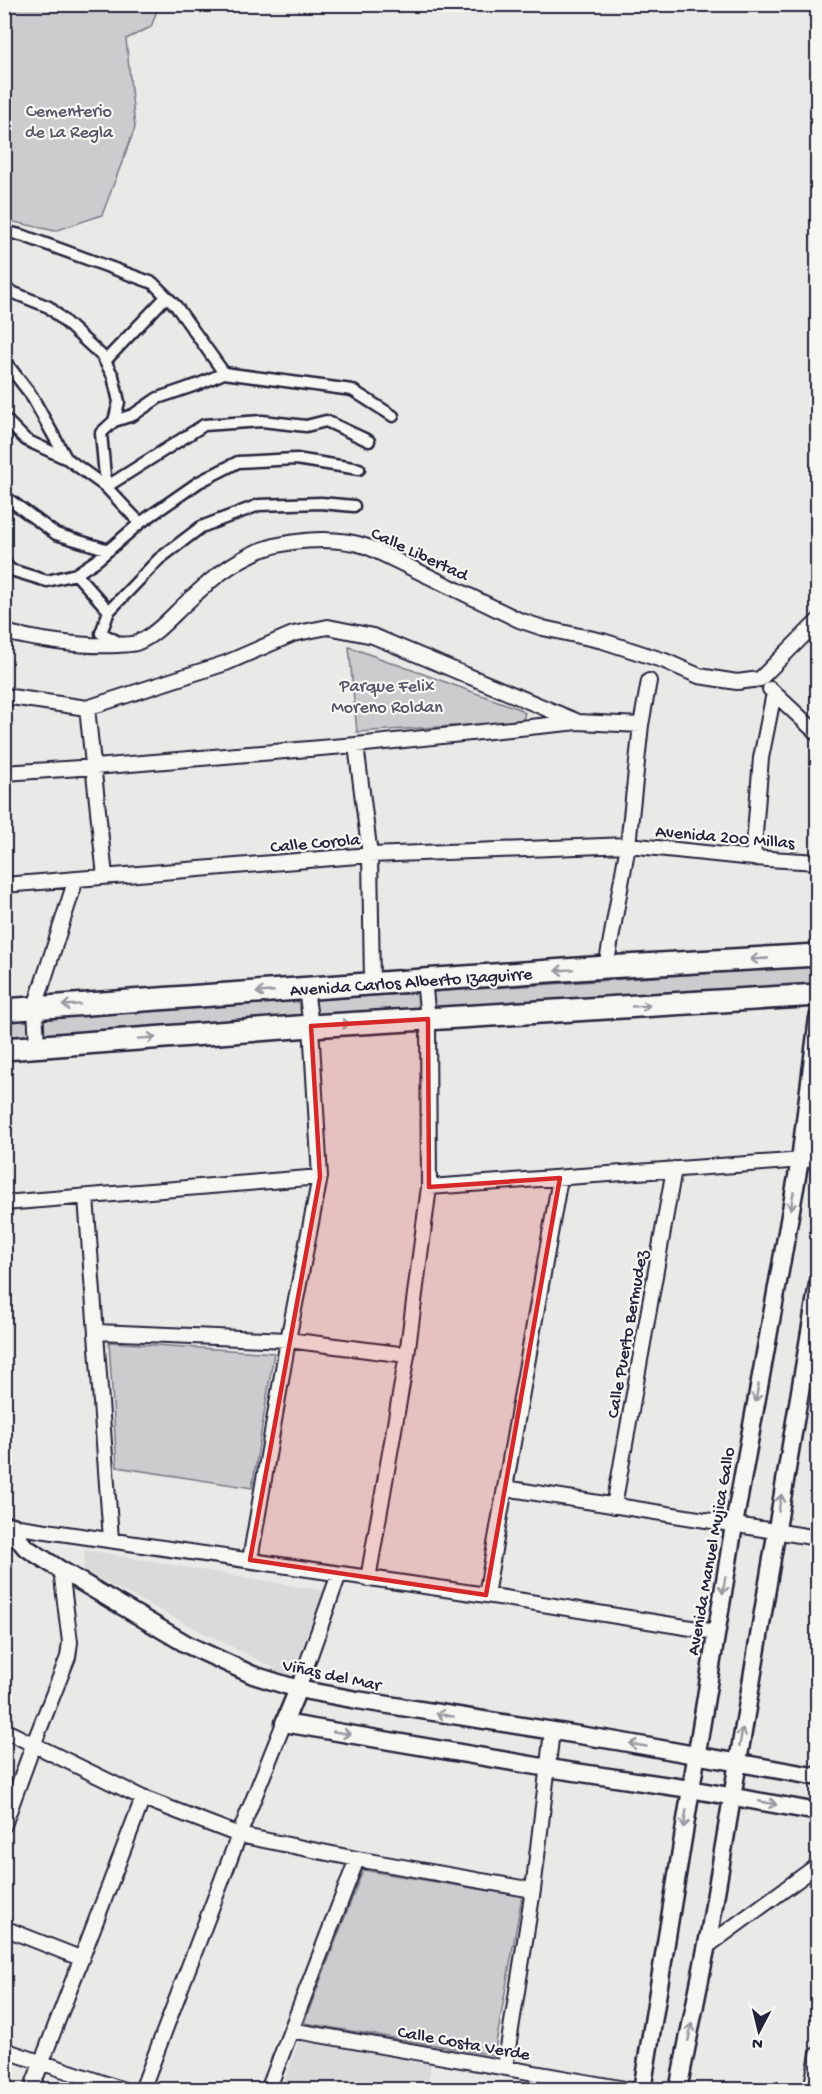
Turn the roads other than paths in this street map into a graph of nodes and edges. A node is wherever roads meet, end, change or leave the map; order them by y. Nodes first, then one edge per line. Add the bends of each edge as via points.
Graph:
1 (4, 231) edge
2 (4, 289) edge
3 (166, 297) junction
4 (4, 360) edge
5 (105, 361) junction
6 (224, 373) junction
7 (393, 416) dead end
8 (4, 418) edge
9 (114, 421) junction
10 (369, 441) dead end
11 (66, 458) junction
12 (359, 469) dead end
13 (106, 487) junction
14 (4, 496) edge
15 (354, 506) dead end
16 (140, 523) junction
17 (108, 550) junction
18 (4, 563) edge
19 (76, 574) junction
20 (109, 611) junction
21 (818, 621) edge
22 (4, 632) edge
23 (122, 645) junction
24 (760, 679) junction
25 (649, 681) dead end
26 (774, 693) junction
27 (4, 696) edge
28 (87, 708) junction
29 (578, 722) junction
30 (641, 725) junction
31 (818, 734) edge
32 (356, 745) junction
33 (95, 767) junction
34 (4, 772) edge
35 (628, 845) junction
36 (370, 855) junction
37 (753, 858) junction
38 (818, 862) edge
39 (105, 876) junction
40 (76, 879) junction
41 (4, 885) edge
42 (818, 955) edge
43 (606, 967) junction
44 (424, 980) junction
45 (372, 983) junction
46 (306, 989) junction
47 (818, 995) edge
48 (35, 1007) junction
49 (4, 1010) edge
50 (818, 1018) edge
51 (428, 1019) junction
52 (311, 1026) junction
53 (37, 1046) junction
54 (4, 1049) edge
55 (818, 1159) edge
56 (800, 1160) junction
57 (674, 1169) junction
58 (320, 1177) junction
59 (560, 1178) junction
60 (429, 1187) junction
61 (86, 1197) junction
62 (4, 1203) edge
63 (818, 1284) edge
64 (97, 1332) junction
65 (288, 1340) junction
66 (407, 1355) junction
67 (505, 1488) junction
68 (614, 1506) junction
69 (8, 1525) edge
70 (734, 1525) junction
71 (775, 1532) junction
72 (818, 1538) edge
73 (111, 1539) junction
74 (250, 1560) junction
75 (61, 1570) junction
76 (339, 1574) junction
77 (368, 1579) junction
78 (486, 1595) junction
79 (716, 1632) junction
80 (298, 1689) junction
81 (284, 1723) junction
82 (4, 1730) edge
83 (552, 1731) junction
84 (34, 1743) junction
85 (695, 1755) junction
86 (737, 1762) junction
87 (548, 1768) junction
88 (818, 1777) edge
89 (690, 1789) junction
90 (732, 1796) junction
91 (143, 1797) junction
92 (818, 1812) edge
93 (4, 1825) edge
94 (239, 1835) junction
95 (357, 1859) junction
96 (818, 1865) edge
97 (533, 1890) junction
98 (4, 1928) edge
99 (706, 1947) junction
100 (80, 1958) junction
101 (291, 2030) junction
102 (4, 2050) edge
103 (818, 2054) edge
104 (40, 2063) junction
105 (505, 2067) junction
106 (31, 2090) edge
107 (124, 2090) edge
108 (142, 2090) edge
109 (268, 2090) edge
110 (631, 2090) edge
111 (642, 2090) edge
112 (678, 2090) edge
113 (811, 2090) edge

1 - 3 street via 153,283
2 - 5 street via 49,308
3 - 5 street
3 - 6 street
4 - 11 street via 32,395
5 - 9 street via 113,376 118,402
6 - 7 street via 352,390
6 - 9 street via 158,398 133,415
8 - 11 street via 26,440
9 - 13 street via 101,433
10 - 13 street via 326,421 306,426 262,421 204,425
11 - 13 street
12 - 16 street via 296,459 238,462 199,482
13 - 16 street
14 - 17 street via 56,534
15 - 20 street via 259,505 201,527 159,560
16 - 17 street
17 - 19 street
18 - 19 street via 11,570 46,581
19 - 20 street
20 - 23 street via 101,633
21 - 24 street
22 - 23 street, Calle Libertad via 43,641
23 - 24 street, Calle Libertad via 136,644 161,627 217,575 249,555 287,544 337,540 368,547 543,628 603,641 699,676 737,682
24 - 26 street
25 - 30 street
26 - 31 street
26 - 37 street via 761,758
27 - 28 street
28 - 29 street via 226,663 293,634 328,627 373,636
28 - 33 street
29 - 30 street
29 - 32 street
30 - 35 street
32 - 33 street
32 - 36 street
33 - 34 street
33 - 39 street
35 - 36 street, Calle Corola
35 - 37 street, Avenida 200 Millas
35 - 43 street
36 - 39 street, Calle Corola
36 - 45 street
37 - 38 street, Avenida 200 Millas
39 - 40 street, Calle Corola
40 - 41 street, Calle Corola
40 - 48 street
42 -> 43 main road, Avenida Carlos Alberto Izaguirre
43 -> 44 main road, Avenida Carlos Alberto Izaguirre
44 - 45 main road, Avenida Carlos Alberto Izaguirre
44 - 51 street
45 - 46 main road, Avenida Carlos Alberto Izaguirre
46 -> 48 main road, Avenida Carlos Alberto Izaguirre
46 - 52 street
51 -> 47 main road, Avenida Carlos Alberto Izaguirre
48 - 49 main road, Avenida Carlos Alberto Izaguirre
48 - 53 street
50 - 56 street, Avenida Manuel Mujica Gallo
52 -> 51 main road, Avenida Carlos Alberto Izaguirre
51 - 60 street
53 -> 52 main road, Avenida Carlos Alberto Izaguirre
52 - 58 street
53 - 54 main road, Avenida Carlos Alberto Izaguirre
55 - 56 street
56 - 57 street
56 -> 70 street, Avenida Manuel Mujica Gallo
57 - 59 street
57 - 68 street, Calle Puerto Bermudez
58 - 61 street
58 - 65 street
59 - 60 street
59 - 67 street
60 - 66 street
61 - 62 street
61 - 64 street
71 -> 63 street
64 - 65 street
64 - 73 street
65 - 66 street
65 - 74 street
66 - 77 street
67 - 68 street
67 - 78 street
68 - 70 street
69 - 73 street
69 - 75 street, Viñas del Mar via 25,1547
70 - 71 street
70 -> 79 street, Avenida Manuel Mujica Gallo
71 - 72 street
86 -> 71 street
73 - 74 street
74 - 76 street
75 - 80 street, Viñas del Mar via 188,1645 253,1675
75 - 84 street via 70,1642 68,1657
76 - 77 street
76 - 80 street
77 - 78 street
78 - 79 street
79 - 85 street, Avenida Manuel Mujica Gallo
80 - 81 street
83 -> 80 street, Viñas del Mar
81 -> 87 street
81 - 94 street
82 - 84 street
85 -> 83 street, Viñas del Mar
83 - 87 street
84 - 91 street
84 - 93 street
85 - 86 street, Viñas del Mar
85 - 89 street, Avenida Manuel Mujica Gallo
86 - 88 street, Viñas del Mar
86 - 90 street
87 - 89 street
87 - 97 street
89 - 90 street
89 -> 111 street, Avenida Manuel Mujica Gallo
90 -> 92 street
90 - 99 street
91 - 94 street
91 - 100 street
94 - 95 street
94 - 108 street
95 - 97 street
95 - 101 street
96 - 99 street
97 - 105 street
98 - 100 street
112 -> 99 street
100 - 104 street
101 - 105 street, Calle Costa Verde
101 - 109 street
102 - 104 street
103 - 113 street
104 - 106 street
104 - 107 street
105 - 110 street, Calle Costa Verde

